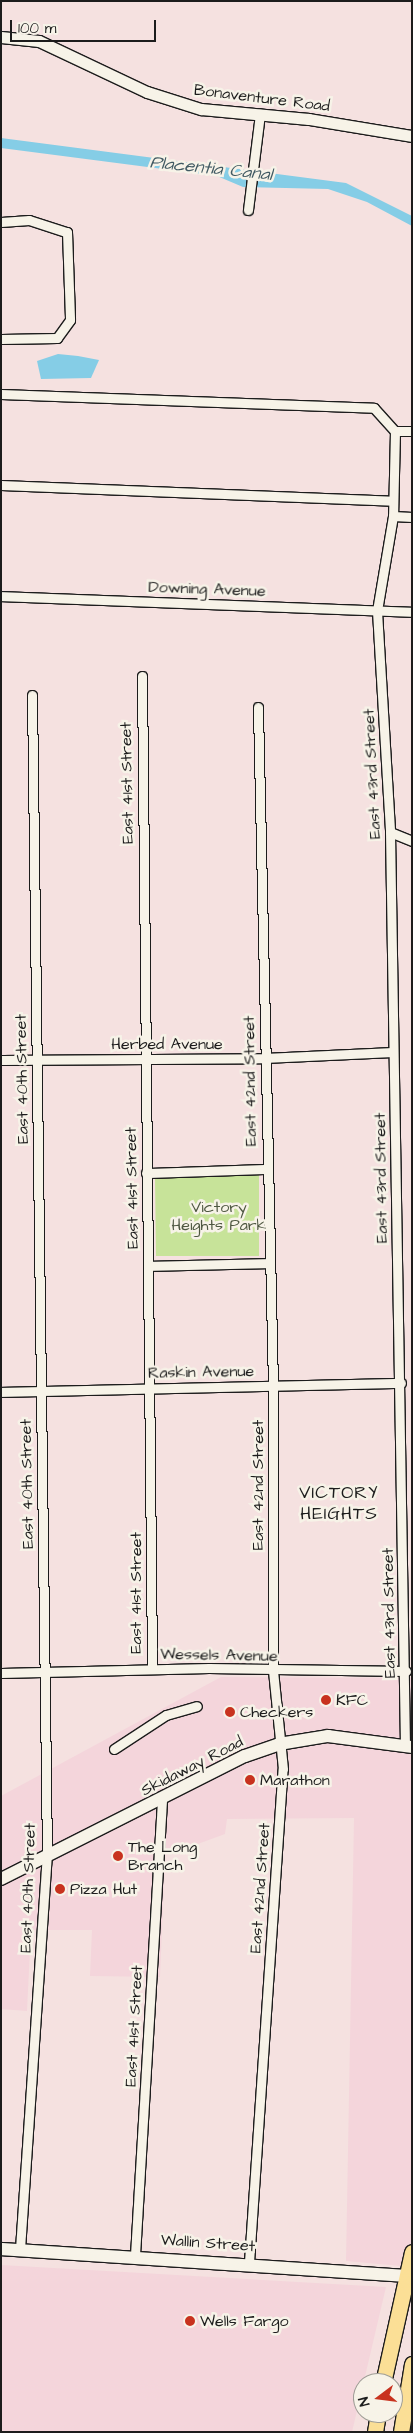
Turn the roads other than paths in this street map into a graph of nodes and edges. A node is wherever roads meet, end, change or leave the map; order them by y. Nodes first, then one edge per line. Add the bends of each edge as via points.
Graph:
1 (1, 37) edge
2 (260, 114) junction
3 (412, 136) edge
4 (248, 210) dead end
5 (1, 222) edge
6 (1, 339) edge
7 (1, 394) edge
8 (395, 431) junction
9 (412, 431) edge
10 (1, 485) edge
11 (392, 501) junction
12 (393, 516) junction
13 (412, 518) edge
14 (1, 596) edge
15 (377, 611) junction
16 (412, 612) edge
17 (142, 676) dead end
18 (32, 695) dead end
19 (258, 707) dead end
20 (390, 832) junction
21 (412, 842) edge
22 (393, 1052) junction
23 (264, 1058) junction
24 (1, 1060) edge
25 (38, 1060) junction
26 (144, 1060) junction
27 (267, 1169) junction
28 (146, 1173) junction
29 (268, 1263) junction
30 (149, 1266) junction
31 (401, 1383) junction
32 (273, 1386) junction
33 (149, 1389) junction
34 (1, 1392) edge
35 (41, 1393) junction
36 (152, 1669) junction
37 (273, 1671) junction
38 (406, 1671) junction
39 (1, 1673) edge
40 (44, 1673) junction
41 (197, 1706) dead end
42 (279, 1744) junction
43 (408, 1746) edge
44 (114, 1749) dead end
45 (162, 1799) junction
46 (47, 1856) junction
47 (1, 1879) edge
48 (1, 2249) edge
49 (20, 2250) junction
50 (412, 2252) edge
51 (135, 2255) junction
52 (249, 2262) junction
53 (409, 2275) edge
54 (412, 2364) edge
55 (384, 2373) edge
56 (401, 2432) edge

1 - 2 street, Bonaventure Road via 39,41 147,92 201,109
2 - 3 street, Bonaventure Road
2 - 4 street via 247,191
5 - 6 street via 29,220 67,232 70,320 57,338
7 - 8 street via 374,408
8 - 9 street
8 - 11 street, East 43rd Street
10 - 11 street
11 - 12 street, East 43rd Street
12 - 13 street
12 - 15 street, East 43rd Street
14 - 15 street, Downing Avenue
15 - 16 street, Downing Avenue
15 - 20 street, East 43rd Street
17 - 26 street, East 41st Street
18 - 25 street, East 40th Street
19 - 23 street, East 42nd Street
20 - 21 street
20 - 22 street, East 43rd Street
22 - 23 street, Herbed Avenue
22 - 31 street, East 43rd Street
23 - 26 street, Herbed Avenue
23 - 27 street, East 42nd Street
24 - 25 street, Herbed Avenue
25 - 26 street, Herbed Avenue
25 - 35 street, East 40th Street
26 - 28 street, East 41st Street
27 - 28 street
27 - 29 street, East 42nd Street
28 - 30 street, East 41st Street
29 - 30 street
29 - 32 street, East 42nd Street
30 - 33 street, East 41st Street
31 - 32 street, Raskin Avenue
31 - 38 street, East 43rd Street
32 - 33 street, Raskin Avenue
32 - 37 street, East 42nd Street
33 - 35 street, Raskin Avenue
33 - 36 street, East 41st Street
34 - 35 street, Raskin Avenue
35 - 40 street, East 40th Street
36 - 37 street, Wessels Avenue
36 - 40 street, Wessels Avenue
37 - 38 street, Wessels Avenue
37 - 42 street, East 42nd Street
38 - 43 street, East 43rd Street
39 - 40 street, Wessels Avenue
40 - 46 street, East 40th Street
41 - 44 street via 166,1715
42 - 43 main road, Skidaway Road via 328,1736
42 - 45 main road, Skidaway Road via 245,1756
42 - 52 street, East 42nd Street via 282,1794
45 - 46 main road, Skidaway Road
45 - 51 street, East 41st Street
46 - 47 main road, Skidaway Road
46 - 49 street, East 40th Street
48 - 49 main road, Wallin Street
49 - 51 main road, Wallin Street
50 - 53 main road
51 - 52 main road, Wallin Street
52 - 53 main road, Wallin Street
53 - 55 main road
54 - 56 main road

